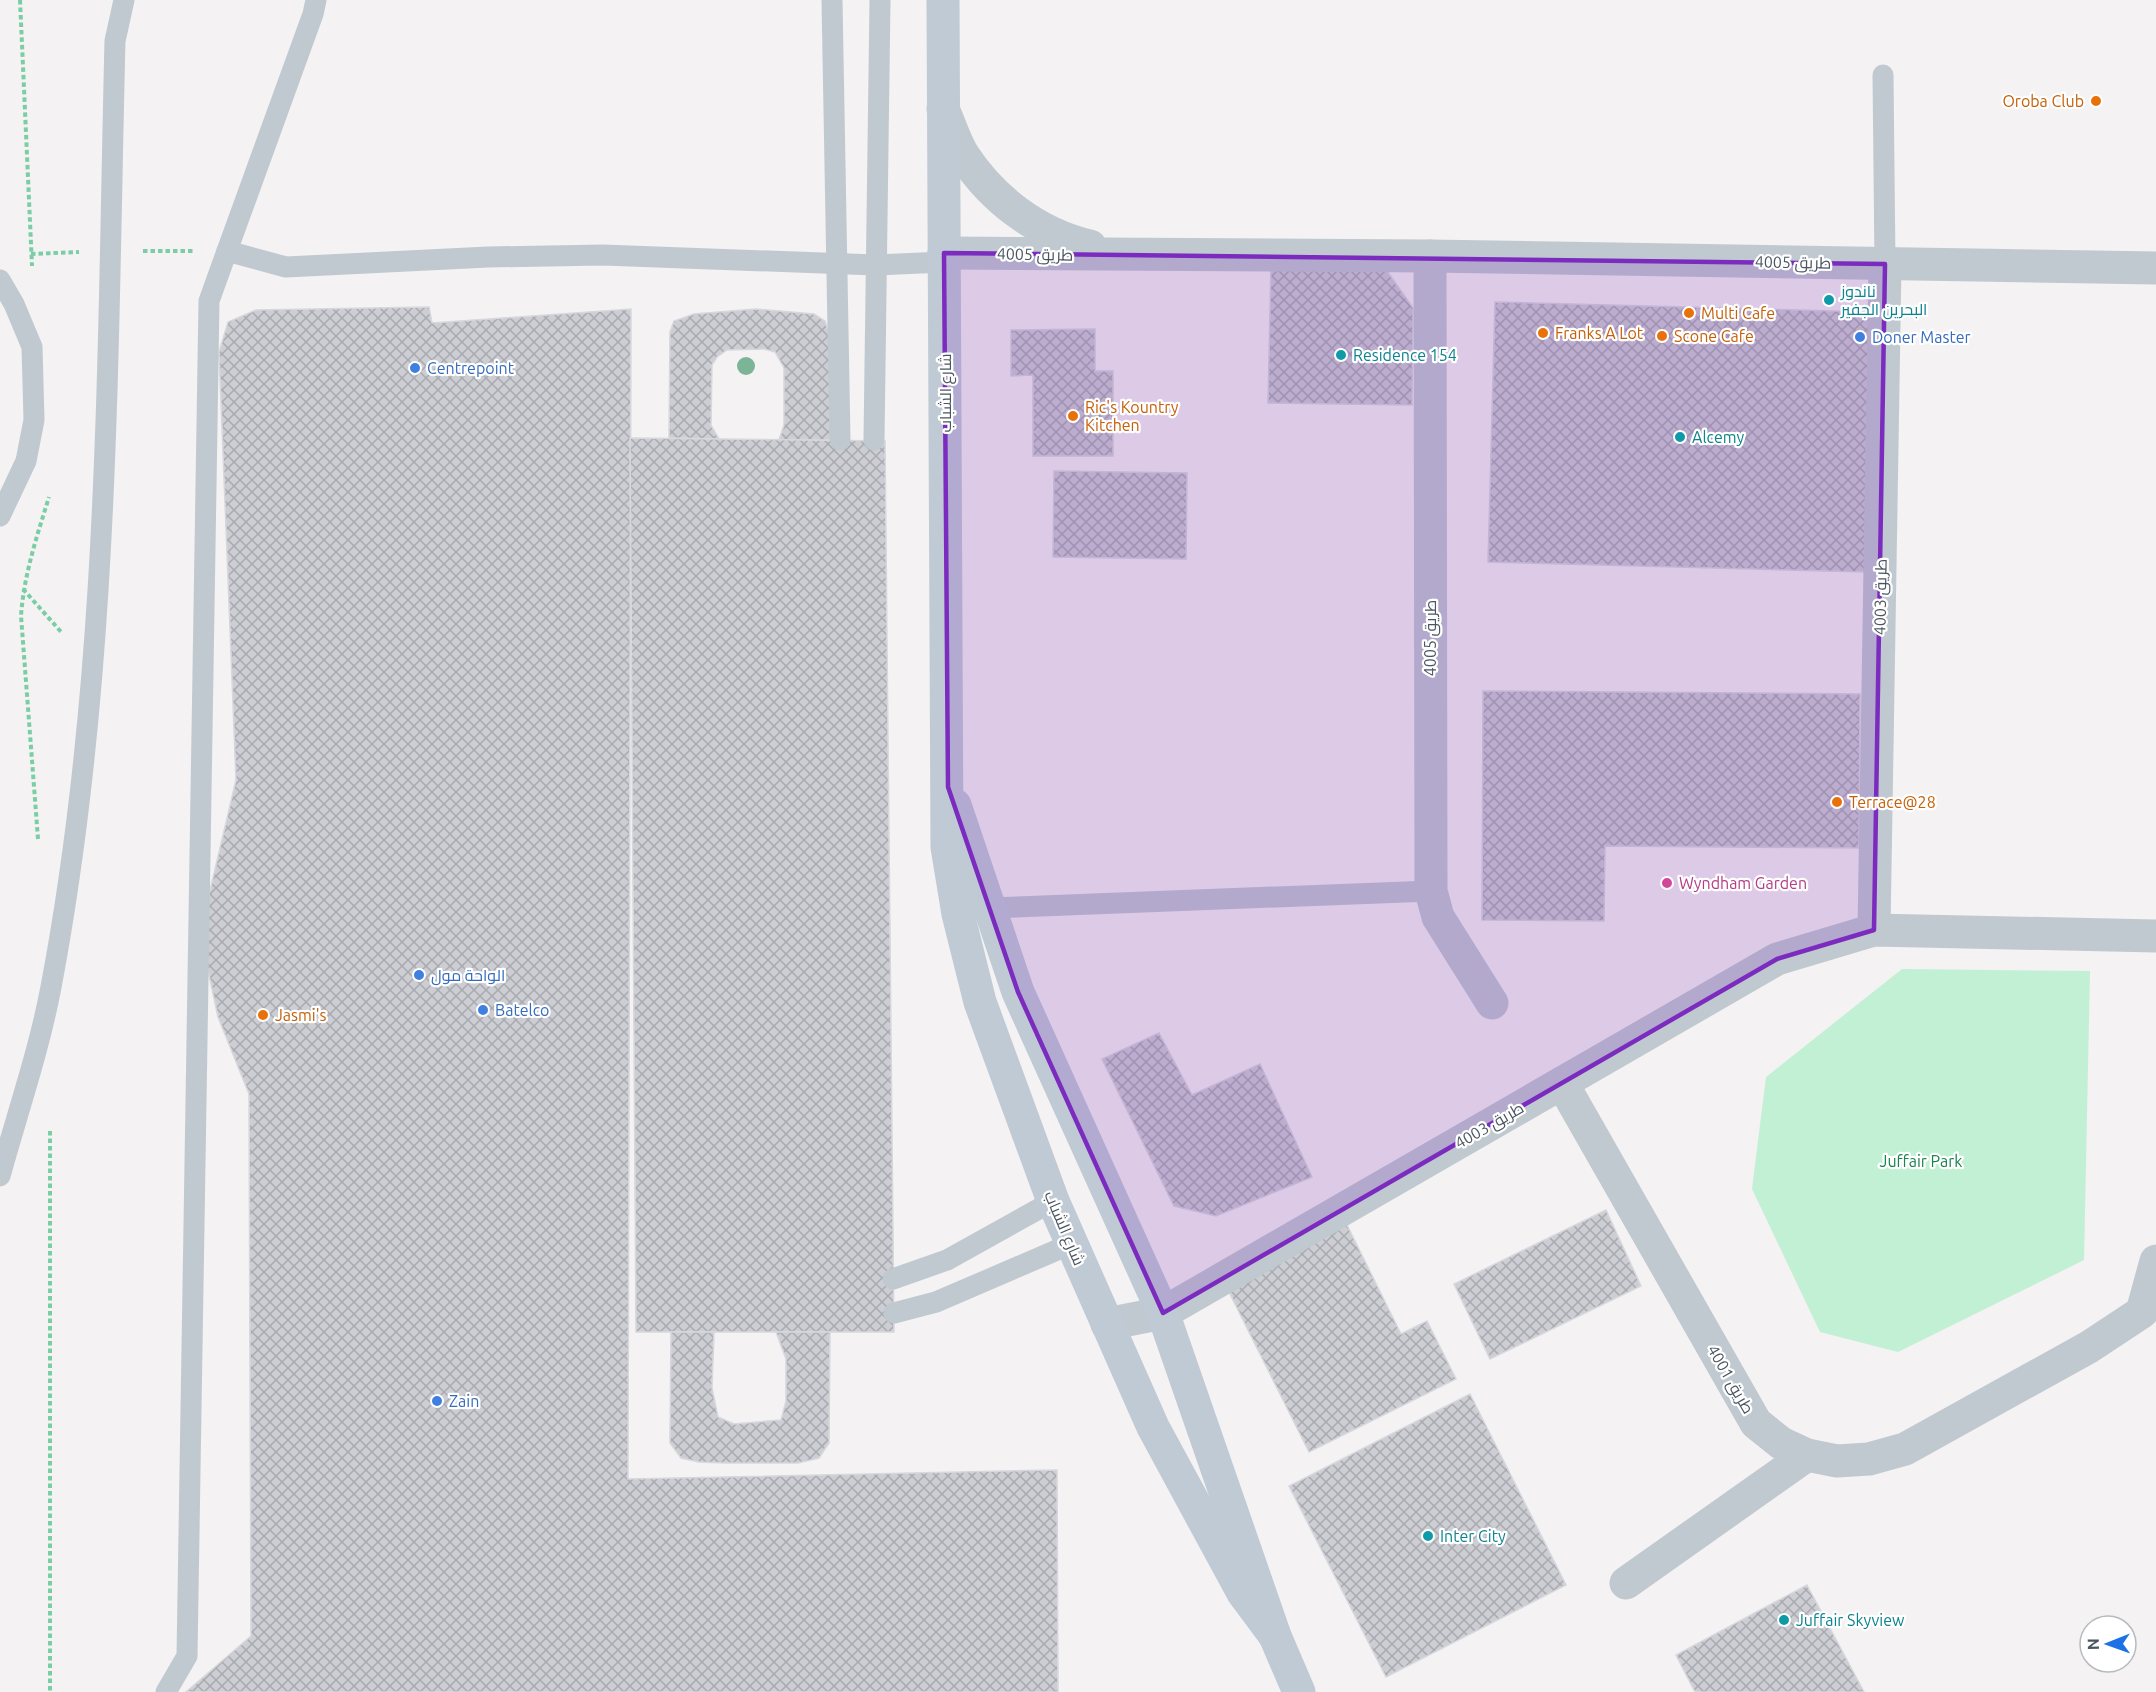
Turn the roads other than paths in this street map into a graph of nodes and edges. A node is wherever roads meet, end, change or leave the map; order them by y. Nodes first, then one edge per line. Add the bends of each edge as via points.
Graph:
1 (124, 0) edge
2 (316, 0) edge
3 (832, 0) edge
4 (880, 0) edge
5 (943, 0) edge
6 (1883, 75) dead end
7 (943, 109) junction
8 (227, 251) junction
9 (1126, 255) junction
10 (1430, 256) junction
11 (944, 257) junction
12 (837, 263) junction
13 (1885, 264) junction
14 (876, 265) junction
15 (2156, 268) edge
16 (0, 280) edge
17 (840, 440) dead end
18 (874, 440) dead end
19 (0, 516) edge
20 (948, 787) junction
21 (1431, 891) junction
22 (989, 908) junction
23 (1874, 930) junction
24 (2156, 936) edge
25 (1492, 1003) dead end
26 (1562, 1083) junction
27 (0, 1176) edge
28 (1053, 1201) junction
29 (1071, 1244) junction
30 (2156, 1261) edge
31 (893, 1279) dead end
32 (894, 1313) dead end
33 (1163, 1313) junction
34 (2149, 1319) edge
35 (1107, 1324) junction
36 (1807, 1455) junction
37 (1626, 1583) dead end
38 (1275, 1636) junction
39 (166, 1692) edge
40 (1299, 1692) edge

1 - 27 lane via 114,41 104,484 94,669 79,810 50,991
2 - 8 lane
3 - 12 lane
4 - 14 lane
5 - 7 street, شارع الشباب
6 - 13 lane
7 - 9 street, طريق 4005 via 963,154 1002,200 1033,224 1078,244
7 - 11 street, شارع الشباب
8 - 12 lane via 286,267 603,255
8 - 39 lane via 209,301 187,1656
9 - 10 street, طريق 4005
9 - 11 street, طريق 4005
10 - 13 street, طريق 4005
10 - 21 street, طريق 4005
11 - 14 lane
11 - 20 street, شارع الشباب
12 - 14 lane
12 - 17 lane
13 - 15 street, طريق 4005
13 - 23 street, طريق 4003
14 - 18 lane
16 - 19 lane via 32,347 34,420 27,461
20 - 22 street, شارع الشباب
20 - 28 street, شارع الشباب via 947,847 958,914 980,1002
21 - 22 lane
21 - 25 street, طريق 4005 via 1438,917
22 - 33 street, شارع الشباب via 1018,992
23 - 24 street, طريق 4003
23 - 26 street, طريق 4003 via 1777,959
26 - 33 street, طريق 4003
26 - 36 street, طريق 4001 via 1756,1423 1781,1443
28 - 29 street, شارع الشباب
28 - 31 lane via 947,1260
29 - 32 lane via 936,1302
29 - 35 street, شارع الشباب
30 - 34 street, طريق 4001
33 - 35 street, طريق 4003
33 - 38 street, شارع الشباب
34 - 36 street, طريق 4001 via 2089,1347 1905,1449 1869,1460 1837,1461
35 - 38 street, شارع الشباب via 1153,1427 1202,1519 1243,1593
36 - 37 street
38 - 40 street, شارع الشباب

